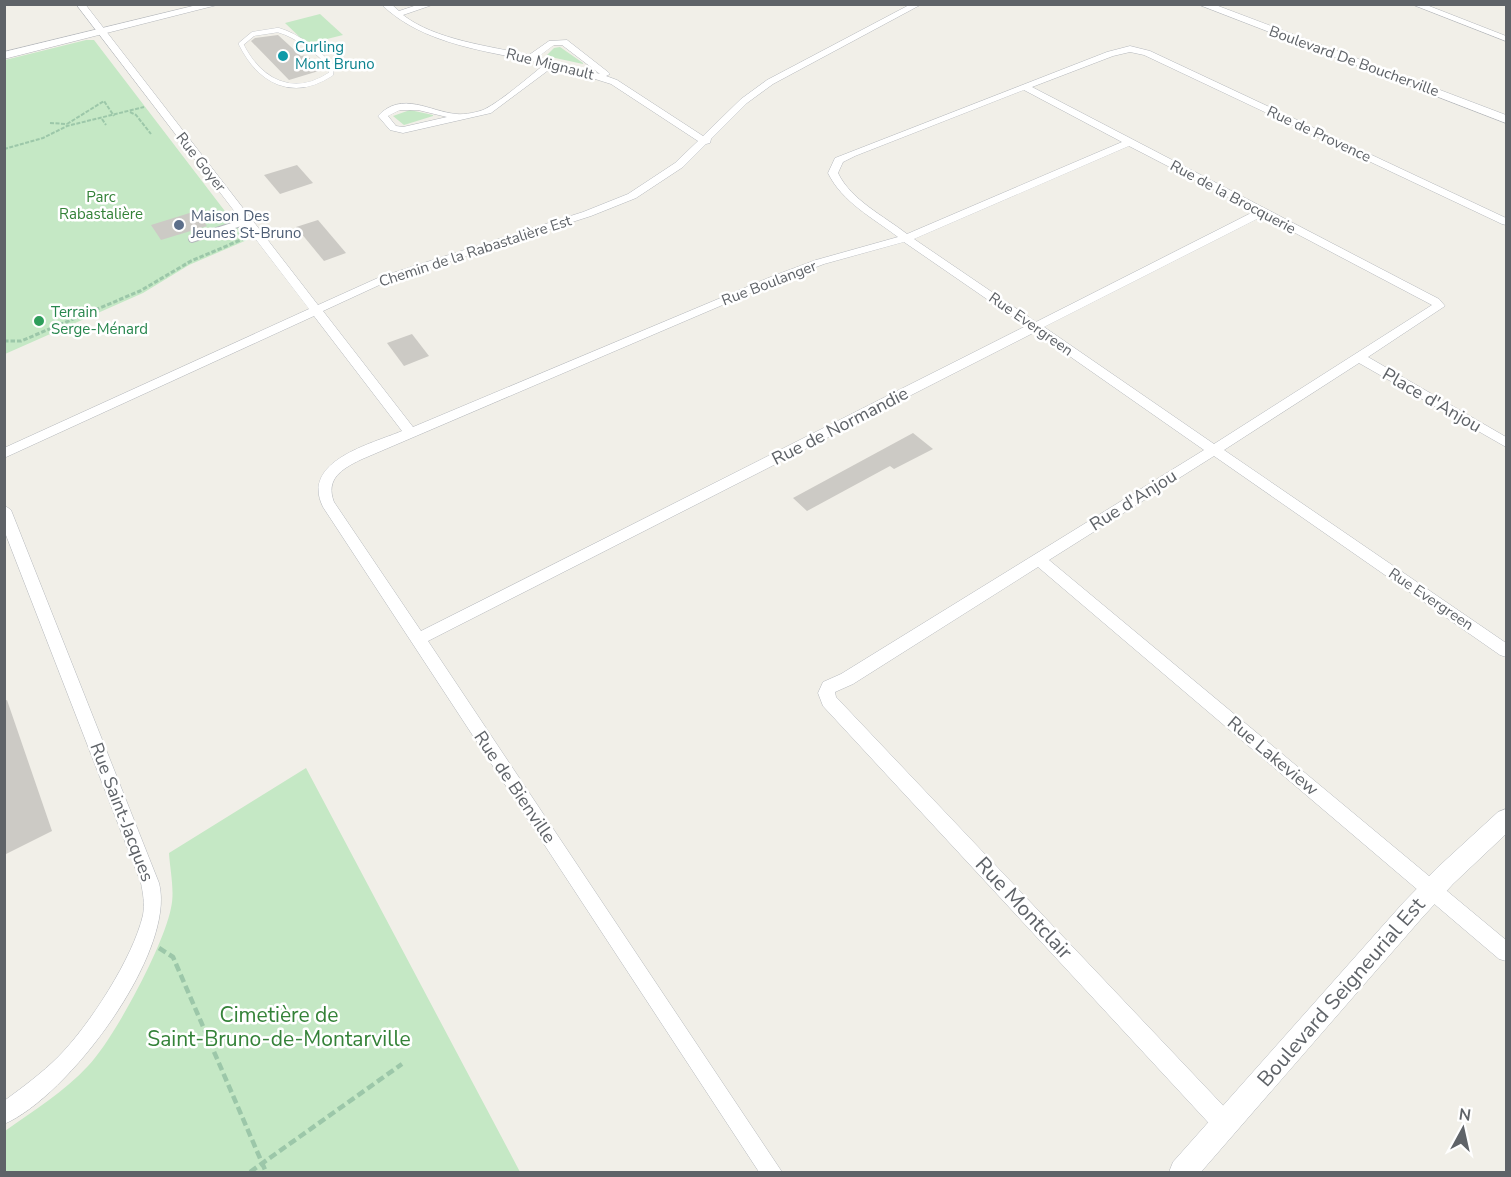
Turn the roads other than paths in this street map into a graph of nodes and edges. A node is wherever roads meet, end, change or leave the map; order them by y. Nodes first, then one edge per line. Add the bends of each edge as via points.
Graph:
1 (80, 4) edge
2 (187, 4) edge
3 (216, 4) edge
4 (385, 4) edge
5 (431, 4) edge
6 (918, 4) edge
7 (1202, 4) edge
8 (1415, 4) edge
9 (397, 14) junction
10 (99, 29) junction
11 (1506, 39) edge
12 (4, 49) edge
13 (1130, 49) joint
14 (4, 57) edge
15 (531, 58) junction
16 (553, 63) junction
17 (253, 64) joint
18 (614, 81) junction
19 (1026, 87) junction
20 (456, 117) junction
21 (1506, 119) edge
22 (706, 141) junction
23 (1129, 142) junction
24 (1262, 213) junction
25 (247, 221) junction
26 (1506, 222) edge
27 (906, 238) junction
28 (192, 239) dead end
29 (1439, 306) joint
30 (316, 309) junction
31 (1035, 328) junction
32 (1358, 357) junction
33 (411, 432) junction
34 (1506, 443) edge
35 (1214, 450) junction
36 (4, 454) edge
37 (4, 510) edge
38 (1038, 559) junction
39 (417, 640) junction
40 (1506, 651) edge
41 (826, 693) joint
42 (1506, 819) edge
43 (1432, 889) junction
44 (1506, 952) edge
45 (4, 1114) edge
46 (1225, 1124) junction
47 (771, 1173) edge
48 (1183, 1173) edge

1 - 10 street, Rue Goyer
2 - 10 street
3 - 10 street
4 - 9 street, Rue Mignault
5 - 9 street
6 - 22 street, Chemin de la Rabastalière Est via 770,82 744,101
7 - 21 street, Boulevard De Boucherville
8 - 11 street
9 - 15 street, Rue Mignault via 434,35
10 - 12 street
10 - 14 street
10 - 25 street, Rue Goyer
13 - 19 street, Rue Evergreen
13 - 26 street, Rue de Provence via 1147,53
15 - 16 street, Rue Mignault
15 - 18 street via 552,43 564,42
16 - 18 street, Rue Mignault
16 - 20 street via 494,108
17 - 17 lane via 268,79 289,87 318,82 333,70 291,33 278,30 243,40 242,46
18 - 22 street, Rue Mignault
19 - 23 street, Rue de la Brocquerie
19 - 27 street, Rue Evergreen via 851,154 837,163 833,172 840,185
20 - 20 street via 410,106 383,116 400,130
22 - 30 street, Chemin de la Rabastalière Est via 669,173 623,201 401,273
23 - 24 street, Rue de la Brocquerie
23 - 27 street, Rue Boulanger
24 - 29 street, Rue de la Brocquerie
24 - 31 street, Rue de Normandie
25 - 28 lane
25 - 30 street, Rue Goyer
27 - 31 street, Rue Evergreen
27 - 33 street, Rue Boulanger via 777,278
29 - 32 street, Rue d'Anjou
30 - 33 street, Rue Goyer
30 - 36 street, Chemin de la Rabastalière Est
31 - 35 street, Rue Evergreen
31 - 39 street, Rue de Normandie
32 - 34 street, Place d'Anjou
32 - 35 street, Rue d'Anjou
33 - 39 street, Rue de Bienville via 339,465 328,477 324,491
35 - 38 street, Rue d'Anjou
35 - 40 street, Rue Evergreen
37 - 45 street, Rue Saint-Jacques via 153,898 152,915 141,942 86,1040 49,1080
38 - 41 street, Rue d'Anjou
38 - 43 street, Rue Lakeview
39 - 47 street, Rue de Bienville
41 - 46 street, Rue Montclair via 829,701
42 - 43 street, Boulevard Seigneurial Est
43 - 44 street, Rue Lakeview
43 - 46 street, Boulevard Seigneurial Est
46 - 48 street, Boulevard Seigneurial Est

